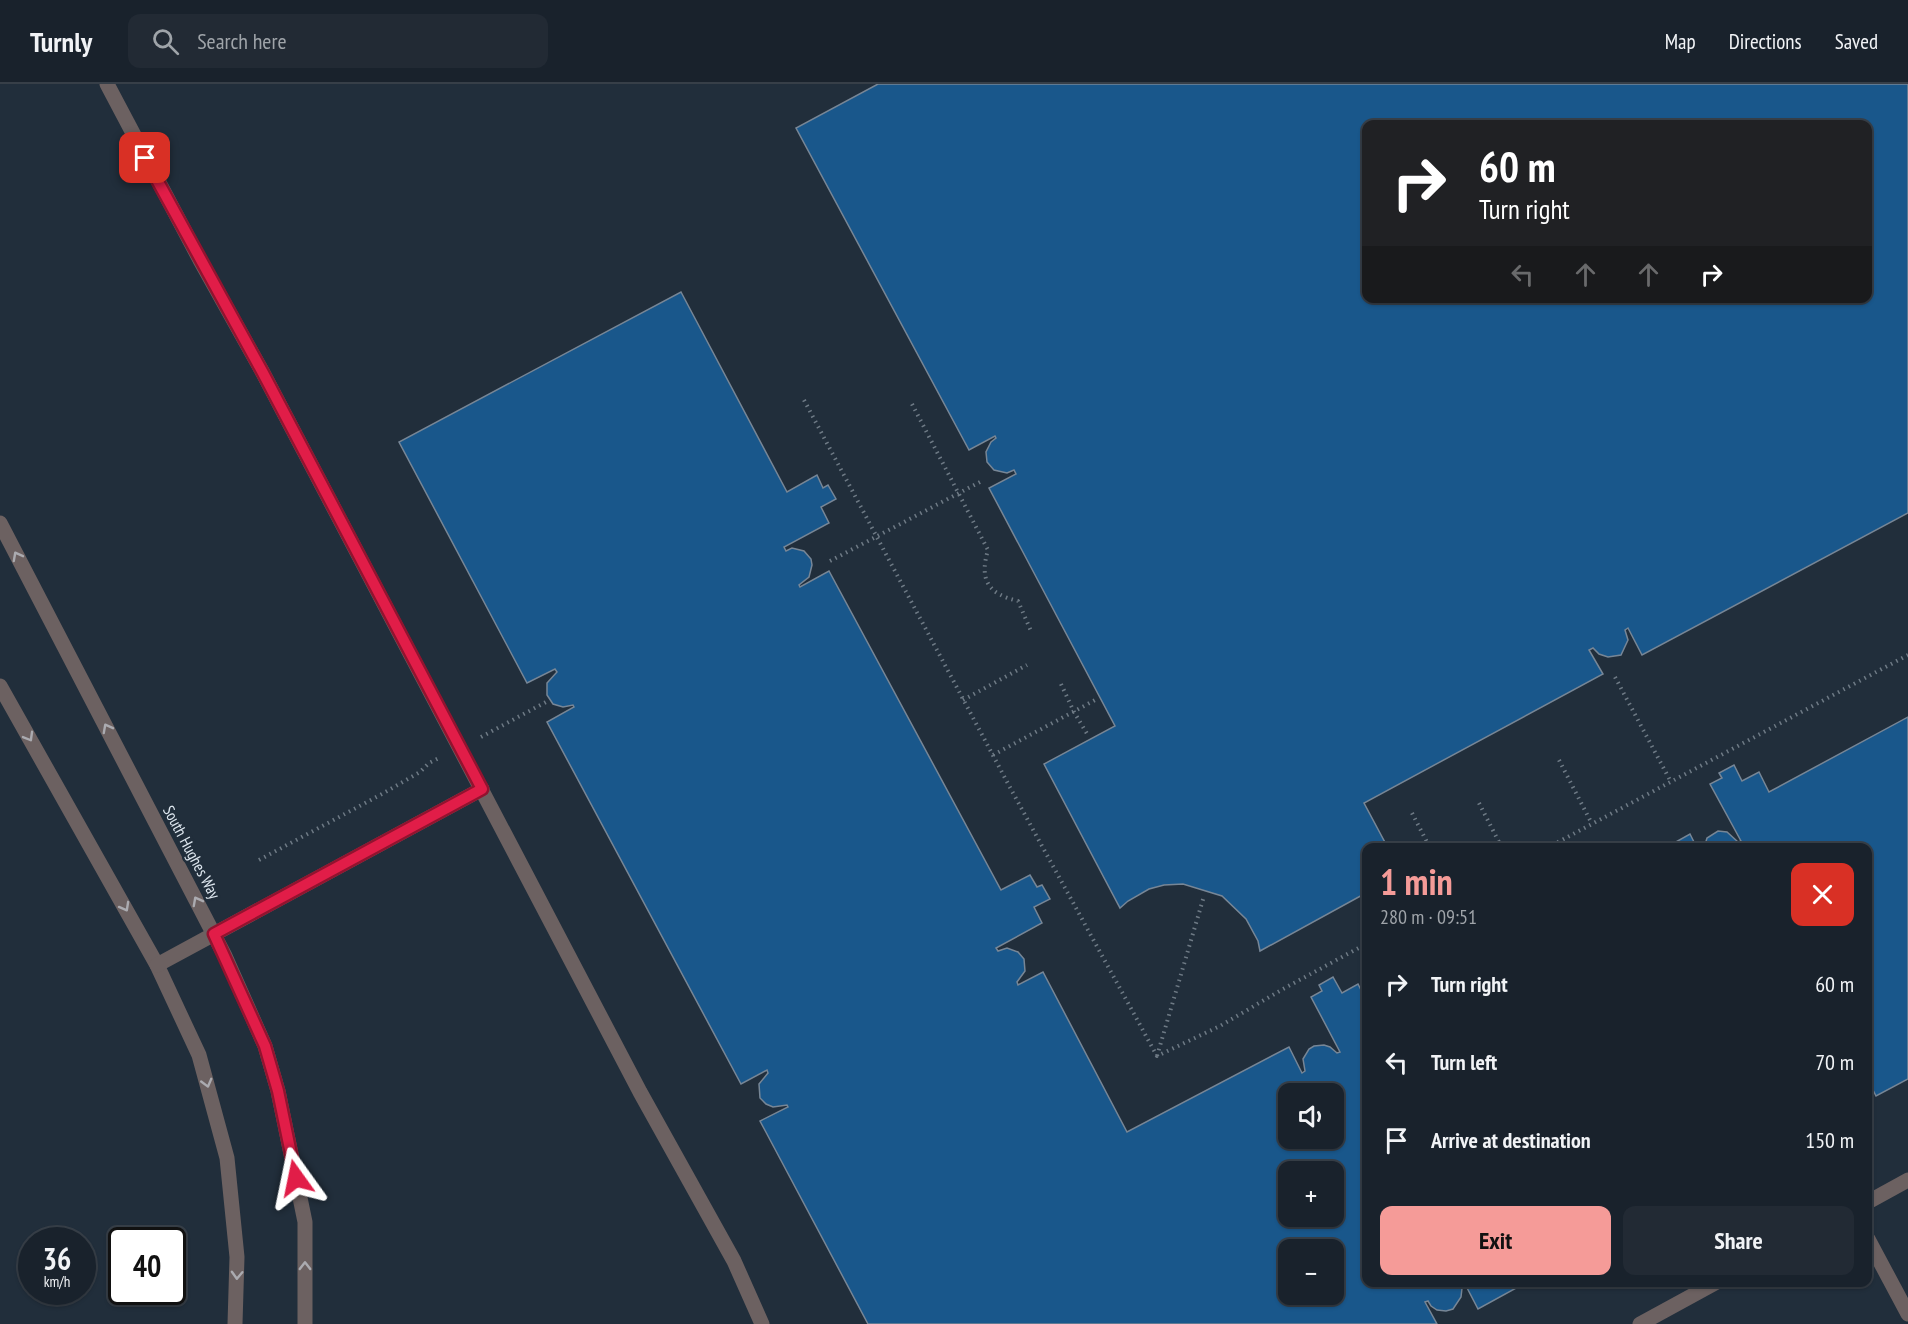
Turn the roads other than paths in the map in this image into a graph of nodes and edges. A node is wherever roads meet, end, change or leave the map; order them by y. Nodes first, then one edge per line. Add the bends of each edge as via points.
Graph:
1 (107, 84) edge
2 (114, 84) edge
3 (124, 117) junction
4 (0, 523) edge
5 (0, 686) edge
6 (482, 789) junction
7 (214, 934) junction
8 (157, 965) junction
9 (1908, 1180) edge
10 (1872, 1200) edge
11 (1872, 1246) edge
12 (1708, 1287) edge
13 (1908, 1314) edge
14 (235, 1324) edge
15 (305, 1324) edge
16 (762, 1324) edge
17 (1640, 1324) edge

1 - 3 street
2 - 3 street
3 - 6 street
7 -> 4 street, South Hughes Way
5 -> 8 street
6 - 7 street
6 - 16 street via 734,1261
7 - 8 street
15 -> 7 street, South Hughes Way via 305,1222 278,1091 265,1046
8 -> 14 street via 199,1055 227,1158 237,1257
9 - 10 street
11 - 13 street
12 - 17 street

